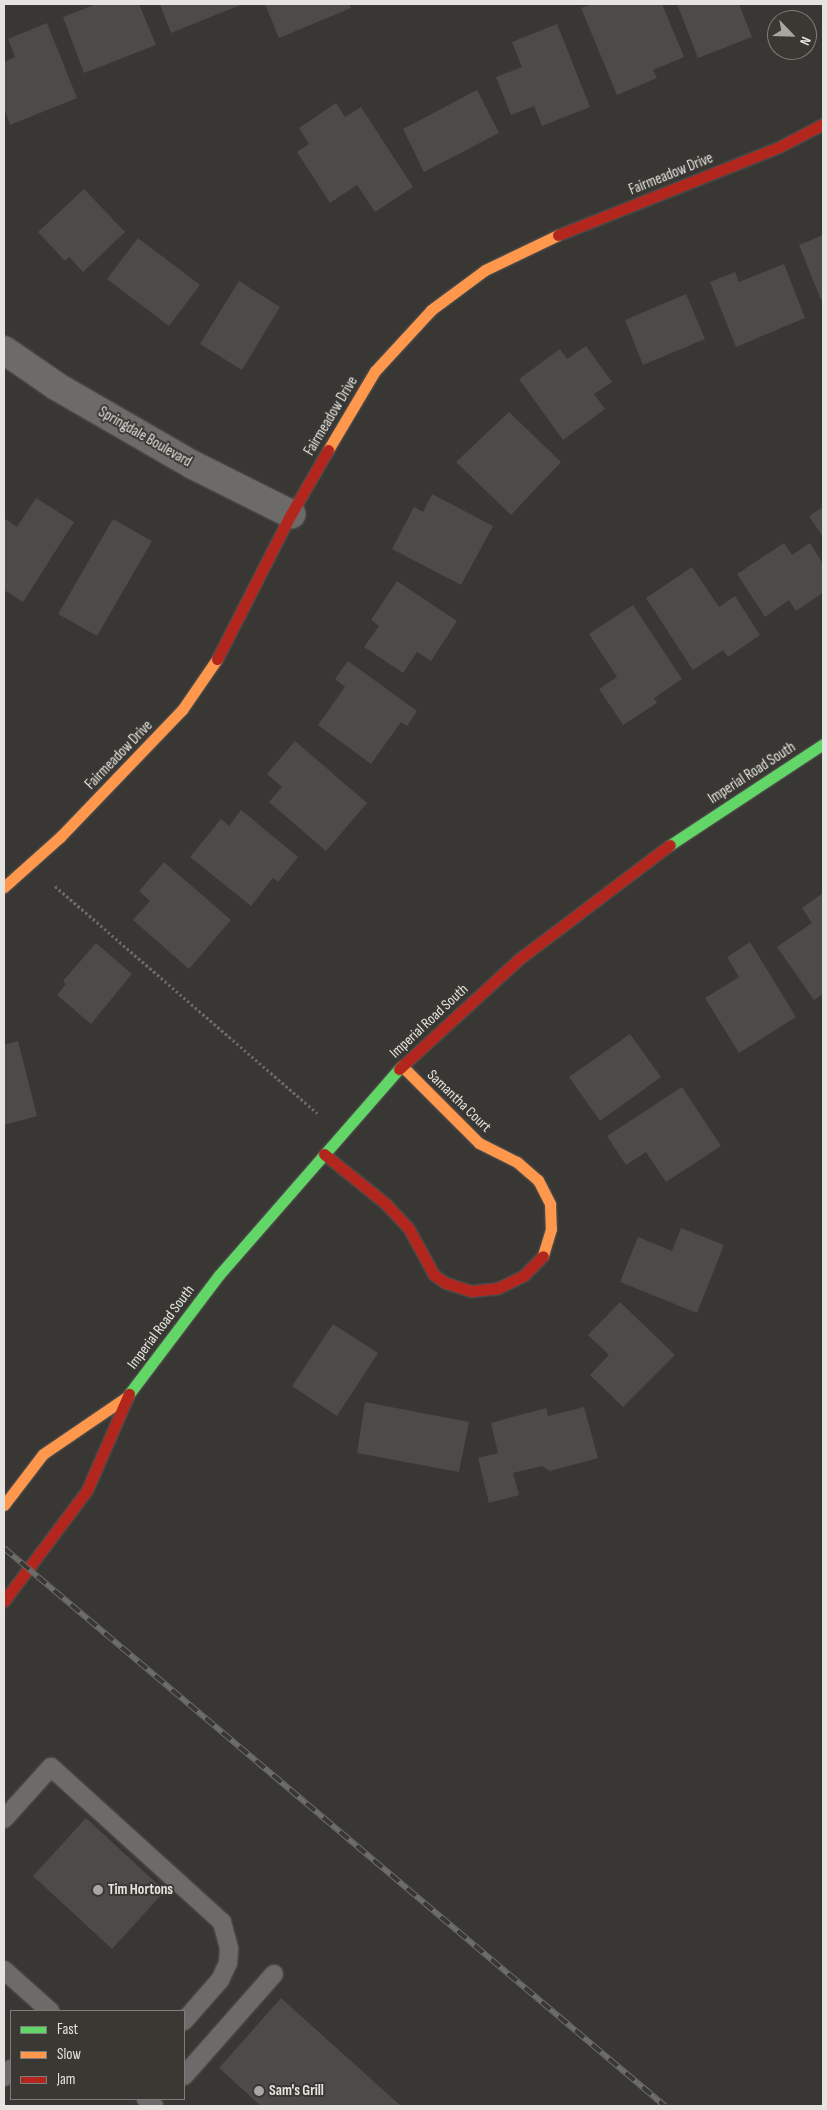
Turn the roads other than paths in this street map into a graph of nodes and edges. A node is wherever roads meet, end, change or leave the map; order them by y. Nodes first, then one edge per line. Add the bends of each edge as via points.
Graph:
1 (823, 124) edge
2 (4, 350) edge
3 (291, 514) junction
4 (823, 744) edge
5 (4, 887) edge
6 (402, 1066) junction
7 (324, 1154) junction
8 (128, 1396) junction
9 (4, 1505) edge
10 (4, 1601) edge
11 (4, 1819) edge
12 (4, 1970) edge
13 (274, 1974) dead end
14 (49, 2010) edge
15 (185, 2020) edge
16 (185, 2075) edge

1 - 3 street, Fairmeadow Drive via 779,147 548,239 485,270 438,304 375,371
2 - 3 street, Springdale Boulevard via 56,386 193,465
3 - 5 street, Fairmeadow Drive via 211,670 182,710 60,837
4 - 6 street, Imperial Road South via 650,858 519,959
6 - 7 street, Imperial Road South
6 - 7 street, Samantha Court via 479,1143 517,1162 538,1180 550,1204 551,1229 543,1257 523,1276 498,1288 471,1291 446,1284 434,1275 403,1222 385,1203
7 - 8 street, Imperial Road South via 219,1275
8 - 9 street, Imperial Road South via 43,1454
8 - 10 street, Imperial Road South via 87,1490
11 - 15 lane via 51,1768 222,1922 229,1949 228,1963 220,1980
12 - 14 lane
13 - 16 lane

